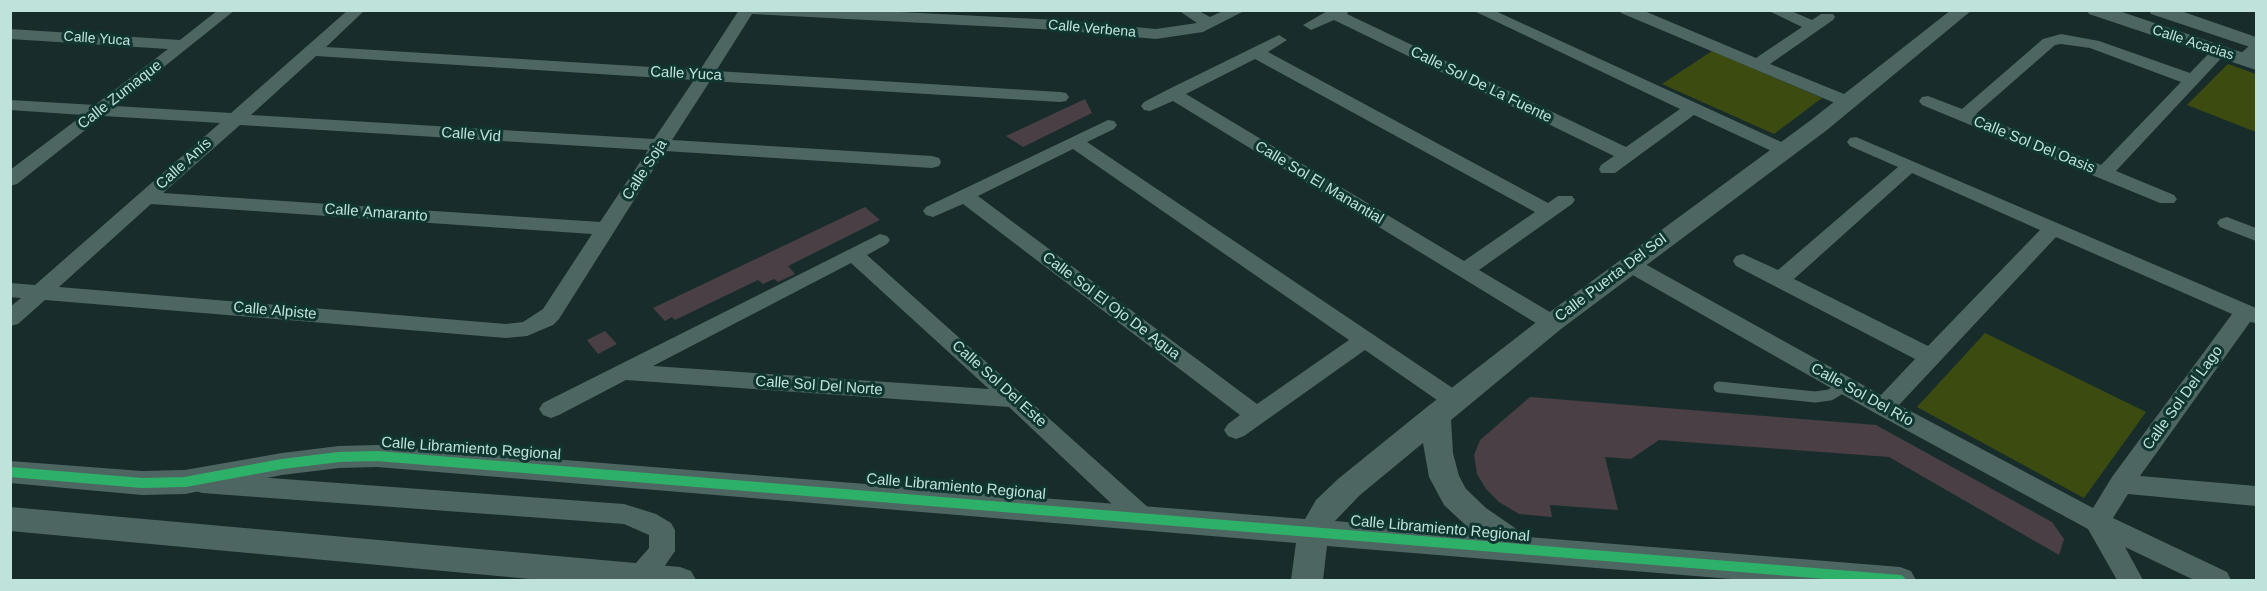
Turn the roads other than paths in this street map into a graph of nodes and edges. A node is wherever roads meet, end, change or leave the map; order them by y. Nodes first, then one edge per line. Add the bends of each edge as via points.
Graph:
1 (228, 10) edge
2 (358, 10) edge
3 (747, 10) edge
4 (756, 10) edge
5 (1001, 10) edge
6 (1034, 10) edge
7 (1185, 10) edge
8 (1239, 10) edge
9 (1479, 10) edge
10 (1627, 10) edge
11 (1774, 10) edge
12 (1963, 10) edge
13 (2096, 10) edge
14 (2158, 10) edge
15 (1338, 12) edge
16 (1827, 17) dead end
17 (1021, 23) junction
18 (1210, 24) junction
19 (1058, 25) junction
20 (1311, 25) dead end
21 (1813, 26) junction
22 (10, 34) edge
23 (1279, 40) dead end
24 (2256, 43) edge
25 (184, 45) junction
26 (311, 51) junction
27 (2220, 51) junction
28 (1255, 52) junction
29 (2252, 57) edge
30 (1758, 65) junction
31 (707, 75) junction
32 (2193, 80) junction
33 (1173, 94) junction
34 (1060, 97) dead end
35 (1848, 102) junction
36 (1928, 102) dead end
37 (10, 105) edge
38 (1150, 106) dead end
39 (1692, 108) junction
40 (100, 111) junction
41 (1964, 116) junction
42 (235, 119) junction
43 (1108, 125) dead end
44 (1076, 142) junction
45 (1856, 142) dead end
46 (660, 146) junction
47 (1784, 150) junction
48 (1628, 155) junction
49 (932, 162) dead end
50 (1911, 165) junction
51 (1608, 169) dead end
52 (2104, 173) junction
53 (10, 180) edge
54 (965, 196) junction
55 (147, 198) junction
56 (2167, 199) dead end
57 (1565, 200) dead end
58 (1549, 211) junction
59 (933, 212) dead end
60 (2227, 223) dead end
61 (2053, 228) junction
62 (606, 229) junction
63 (2256, 235) edge
64 (880, 240) dead end
65 (853, 254) junction
66 (1743, 261) dead end
67 (1629, 264) junction
68 (1464, 271) junction
69 (1780, 280) junction
70 (10, 290) edge
71 (41, 292) junction
72 (2251, 313) edge
73 (10, 319) edge
74 (1552, 323) junction
75 (538, 324) joint
76 (1366, 339) junction
77 (1930, 357) junction
78 (623, 372) junction
79 (1845, 386) junction
80 (1719, 387) dead end
81 (1015, 399) junction
82 (1446, 407) junction
83 (1883, 407) junction
84 (551, 409) dead end
85 (1257, 416) junction
86 (1236, 430) dead end
87 (10, 472) edge
88 (185, 482) junction
89 (2121, 484) junction
90 (2256, 496) edge
91 (1142, 517) junction
92 (10, 519) edge
93 (2097, 522) junction
94 (1313, 532) junction
95 (1526, 552) junction
96 (639, 579) edge
97 (680, 580) edge
98 (1307, 580) edge
99 (1900, 580) edge
100 (2130, 580) edge
101 (2218, 580) edge

1 - 25 street, Calle Zumaque
2 - 26 street, Calle Anís
3 - 31 street, Calle Soja
4 - 17 street, Calle Verbena
5 - 17 street
6 - 19 street
7 - 18 street
8 - 18 street, Calle Verbena
9 - 39 street
10 - 30 street
11 - 21 street
12 - 35 street, Calle Puerta Del Sol
13 - 27 street, Calle Acacias
14 - 24 street, Calle Acacias
15 - 20 street, Calle Sol De La Fuente
15 - 48 street, Calle Sol De La Fuente
16 - 21 street
17 - 19 street, Calle Verbena
18 - 19 street, Calle Verbena via 1177,33
21 - 30 street
22 - 25 street, Calle Yuca
23 - 28 street
25 - 40 street, Calle Zumaque
26 - 31 street, Calle Yuca
26 - 42 street, Calle Anís
27 - 29 street, Calle Acacias
27 - 32 street, Calle Sol Del Oasis
28 - 33 street
28 - 58 street
30 - 35 street
31 - 34 street, Calle Yuca
31 - 46 street, Calle Soja
32 - 41 street, Calle Sol Del Oasis via 2092,44 2061,39 2049,42
32 - 52 street, Calle Sol Del Oasis
33 - 38 street
33 - 68 street, Calle Sol El Manantial
35 - 47 street, Calle Puerta Del Sol
36 - 41 street, Calle Sol Del Oasis
37 - 40 street, Calle Vid
39 - 47 street
39 - 48 street
40 - 42 street, Calle Vid
40 - 53 street, Calle Zumaque
41 - 52 street, Calle Sol Del Oasis
42 - 46 street, Calle Vid
42 - 55 street, Calle Anís
43 - 44 street
44 - 54 street
44 - 76 street
45 - 50 street, Calle Sol Del Lago
46 - 49 street, Calle Vid
46 - 62 street, Calle Soja
47 - 67 street, Calle Puerta Del Sol
48 - 51 street
50 - 61 street, Calle Sol Del Lago
50 - 69 street
52 - 56 street, Calle Sol Del Oasis
54 - 59 street
54 - 85 street, Calle Sol El Ojo De Agua
55 - 62 street, Calle Amaranto
55 - 71 street, Calle Anís
57 - 58 street
58 - 68 street
60 - 63 street
61 - 72 street, Calle Sol Del Lago
61 - 77 street
62 - 75 street, Calle Soja via 551,314
64 - 65 street
65 - 78 street
65 - 81 street, Calle Sol Del Este
66 - 69 street
67 - 74 street, Calle Puerta Del Sol
67 - 79 street, Calle Sol Del Río
68 - 74 street, Calle Sol El Manantial
69 - 77 street
70 - 71 street, Calle Alpiste
71 - 73 street, Calle Anís
71 - 75 street, Calle Alpiste via 506,331
72 - 89 street, Calle Sol Del Lago
74 - 82 street, Calle Puerta Del Sol
76 - 82 street
76 - 85 street
77 - 83 street
78 - 81 street, Calle Sol Del Norte
78 - 84 street
79 - 80 lane via 1815,398
79 - 83 street, Calle Sol Del Río
81 - 91 street, Calle Sol Del Este
82 - 94 street, Calle Puerta Del Sol via 1349,487 1327,509
82 - 95 street via 1438,453 1444,477 1455,497 1474,517
83 - 93 street, Calle Sol Del Río
85 - 86 street
87 - 88 street, Calle Libramiento Regional via 142,483
88 - 91 street, Calle Libramiento Regional via 282,464 377,456
88 - 96 street via 624,514 662,530 662,551
89 - 90 street
89 - 93 street, Calle Sol Del Lago
91 - 94 street, Calle Libramiento Regional
92 - 96 street
93 - 100 street
93 - 101 street, Calle Sol Del Río
94 - 95 street, Calle Libramiento Regional
94 - 98 street, Calle Puerta Del Sol
95 - 99 street, Calle Libramiento Regional
96 - 97 street

